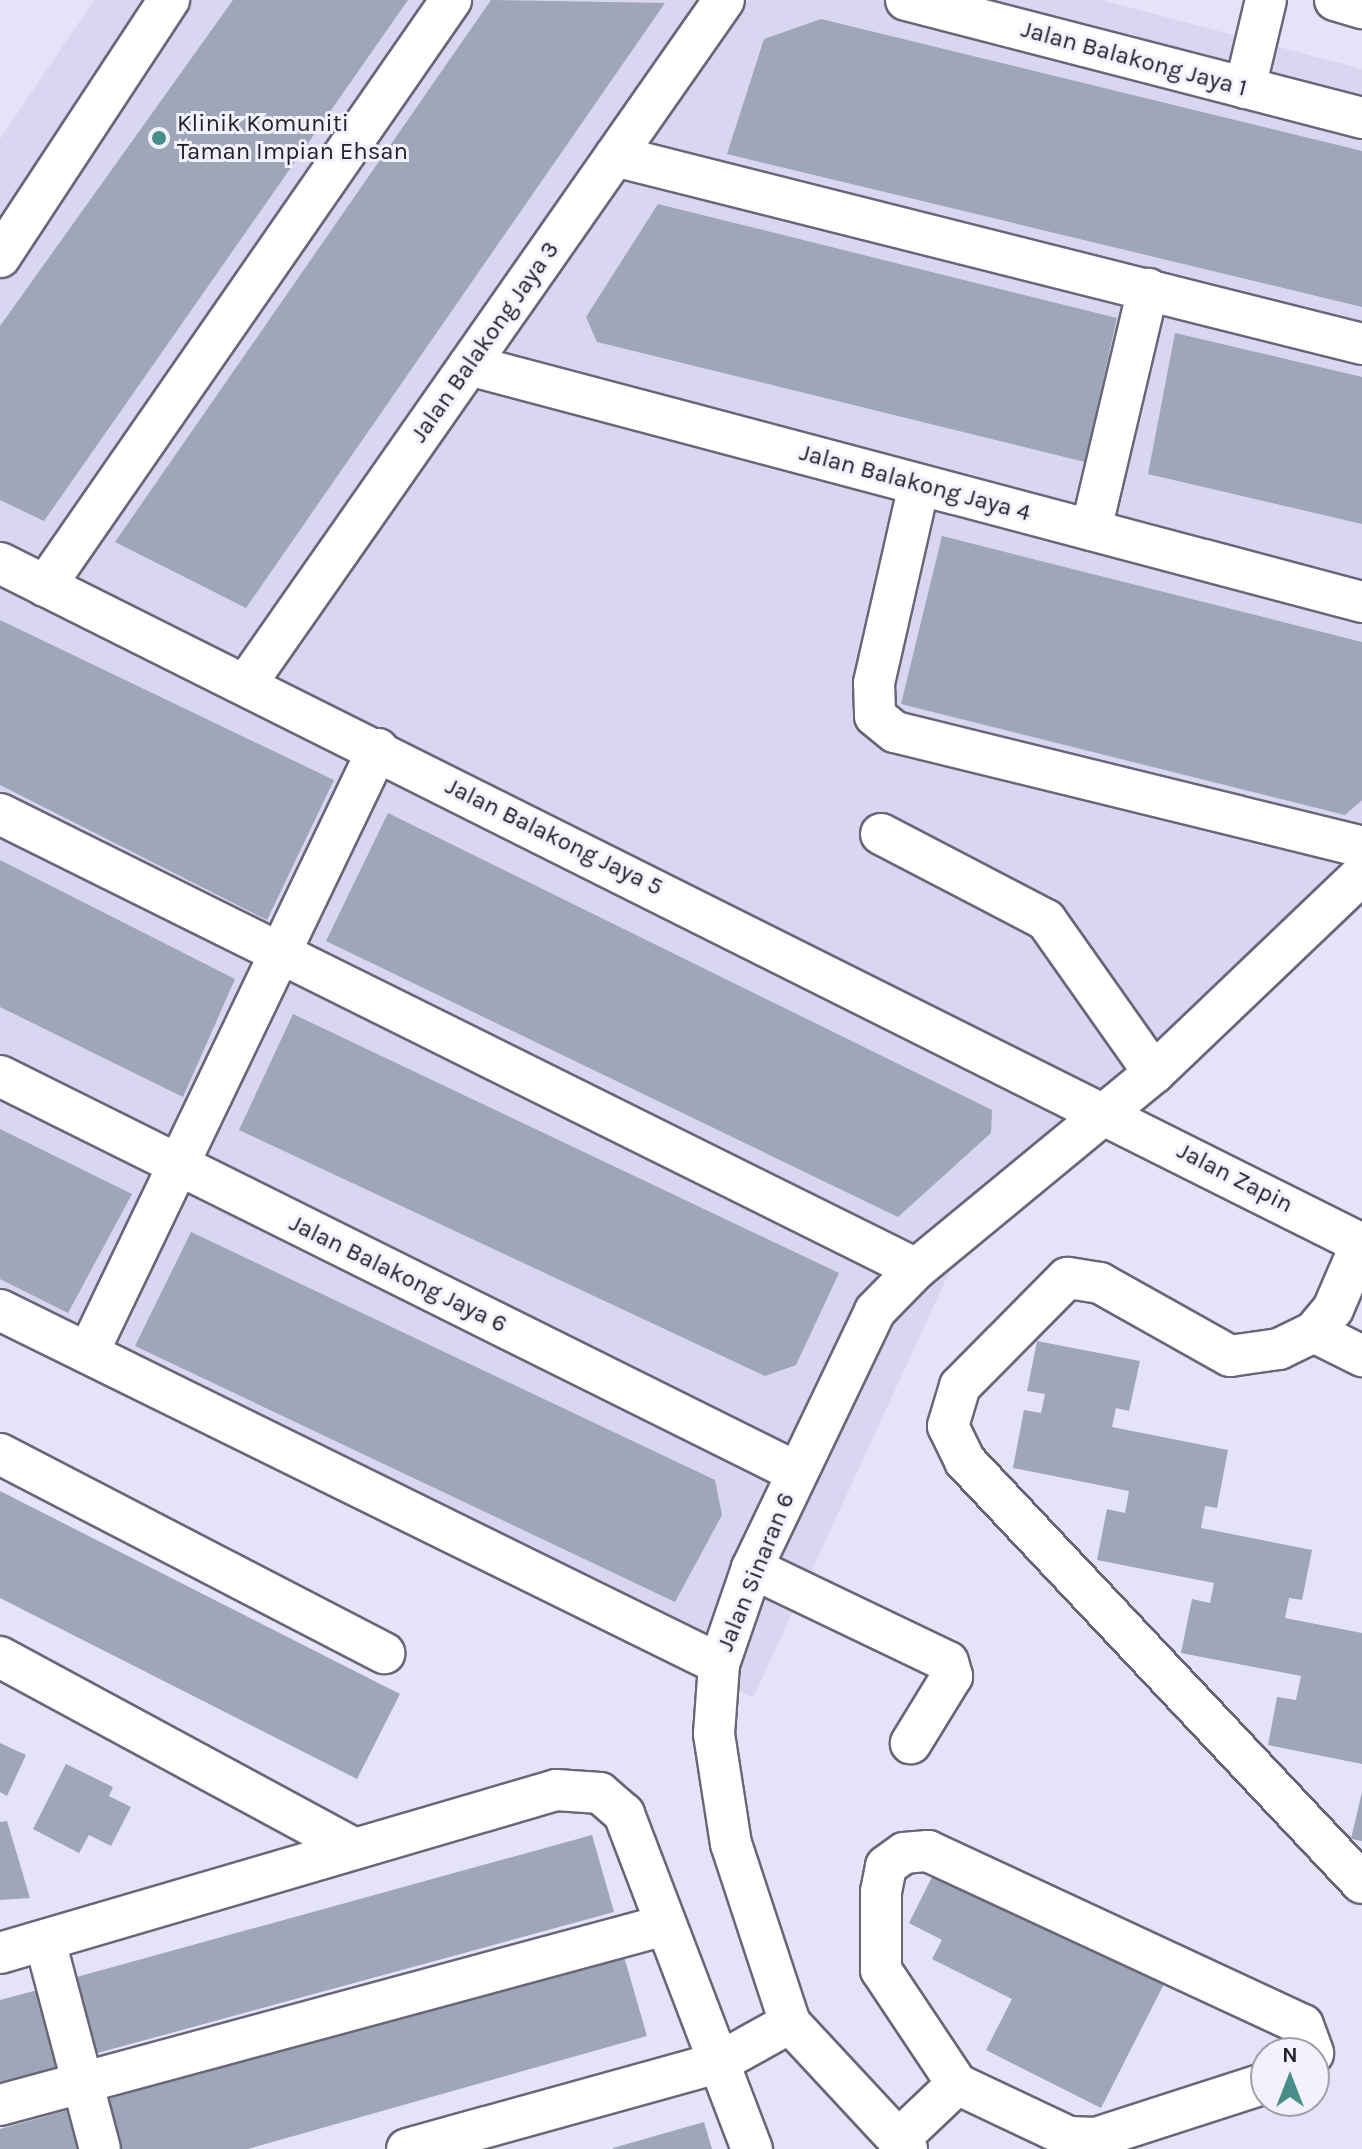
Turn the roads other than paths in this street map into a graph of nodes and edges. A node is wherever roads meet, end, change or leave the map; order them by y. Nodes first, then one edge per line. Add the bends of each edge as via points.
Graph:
1 (169, 0) edge
2 (451, 0) edge
3 (724, 0) edge
4 (906, 0) edge
5 (1266, 0) edge
6 (1335, 0) edge
7 (1362, 8) edge
8 (1245, 88) junction
9 (1362, 118) edge
10 (615, 156) junction
11 (0, 257) edge
12 (1148, 289) junction
13 (1362, 344) edge
14 (469, 365) junction
15 (919, 485) junction
16 (1091, 530) junction
17 (0, 563) edge
18 (45, 586) junction
19 (1362, 602) edge
20 (246, 684) junction
21 (378, 749) junction
22 (0, 814) edge
23 (881, 834) dead end
24 (1362, 847) edge
25 (1362, 874) edge
26 (279, 953) junction
27 (1154, 1073) junction
28 (0, 1076) edge
29 (1108, 1113) junction
30 (177, 1164) junction
31 (1362, 1244) edge
32 (916, 1269) junction
33 (0, 1310) edge
34 (1314, 1332) junction
35 (88, 1353) junction
36 (1362, 1356) edge
37 (0, 1454) edge
38 (796, 1472) junction
39 (752, 1568) junction
40 (384, 1653) dead end
41 (0, 1657) edge
42 (719, 1664) junction
43 (911, 1743) dead end
44 (351, 1847) junction
45 (1362, 1883) edge
46 (665, 1925) junction
47 (45, 1941) junction
48 (0, 1953) edge
49 (790, 2023) junction
50 (1307, 2037) edge
51 (718, 2063) junction
52 (81, 2082) junction
53 (957, 2084) junction
54 (1250, 2088) edge
55 (0, 2105) edge
56 (903, 2144) edge
57 (100, 2149) edge
58 (407, 2149) edge
59 (752, 2149) edge

1 - 11 street
2 - 18 street
3 - 10 street, Jalan Balakong Jaya 3
4 - 8 street, Jalan Balakong Jaya 1
5 - 8 street
6 - 7 street
8 - 9 street, Jalan Balakong Jaya 1
10 - 12 street
10 - 14 street, Jalan Balakong Jaya 3
12 - 13 street
12 - 16 street
14 - 15 street, Jalan Balakong Jaya 4
14 - 20 street, Jalan Balakong Jaya 3
15 - 16 street, Jalan Balakong Jaya 4
15 - 24 street via 874,683 875,716 895,732
16 - 19 street, Jalan Balakong Jaya 4
17 - 18 street, Jalan Balakong Jaya 5
18 - 20 street, Jalan Balakong Jaya 5
20 - 21 street, Jalan Balakong Jaya 5
21 - 26 street
21 - 29 street, Jalan Balakong Jaya 5
22 - 26 street
23 - 27 street via 1046,920
25 - 27 street, Jalan Sinaran 6
26 - 30 street
26 - 32 street
27 - 29 street, Jalan Sinaran 6
28 - 30 street, Jalan Balakong Jaya 6
29 - 31 street, Jalan Zapin
29 - 32 street, Jalan Sinaran 6
30 - 35 street
30 - 38 street, Jalan Balakong Jaya 6
31 - 34 street via 1333,1309
32 - 38 street, Jalan Sinaran 6 via 875,1311
33 - 35 street
34 - 36 street
34 - 45 street via 1279,1349 1230,1356 1100,1283 1067,1278 960,1386 948,1426 965,1461
35 - 42 street
37 - 40 street
38 - 39 street, Jalan Sinaran 6
39 - 42 street, Jalan Sinaran 6
39 - 43 street via 948,1662 952,1676
41 - 44 street
42 - 49 street, Jalan Sinaran 6 via 714,1734 731,1844
44 - 46 street via 556,1790 600,1793 624,1814
44 - 47 street
46 - 51 street
46 - 52 street
47 - 48 street
47 - 52 street
49 - 51 street
49 - 56 street, Jalan Sinaran 6
50 - 53 street via 1303,2025 928,1851 904,1853 886,1866 881,1970
51 - 58 street
51 - 59 street
52 - 55 street
52 - 57 street
53 - 54 street via 1069,2137 1096,2138
53 - 56 street

